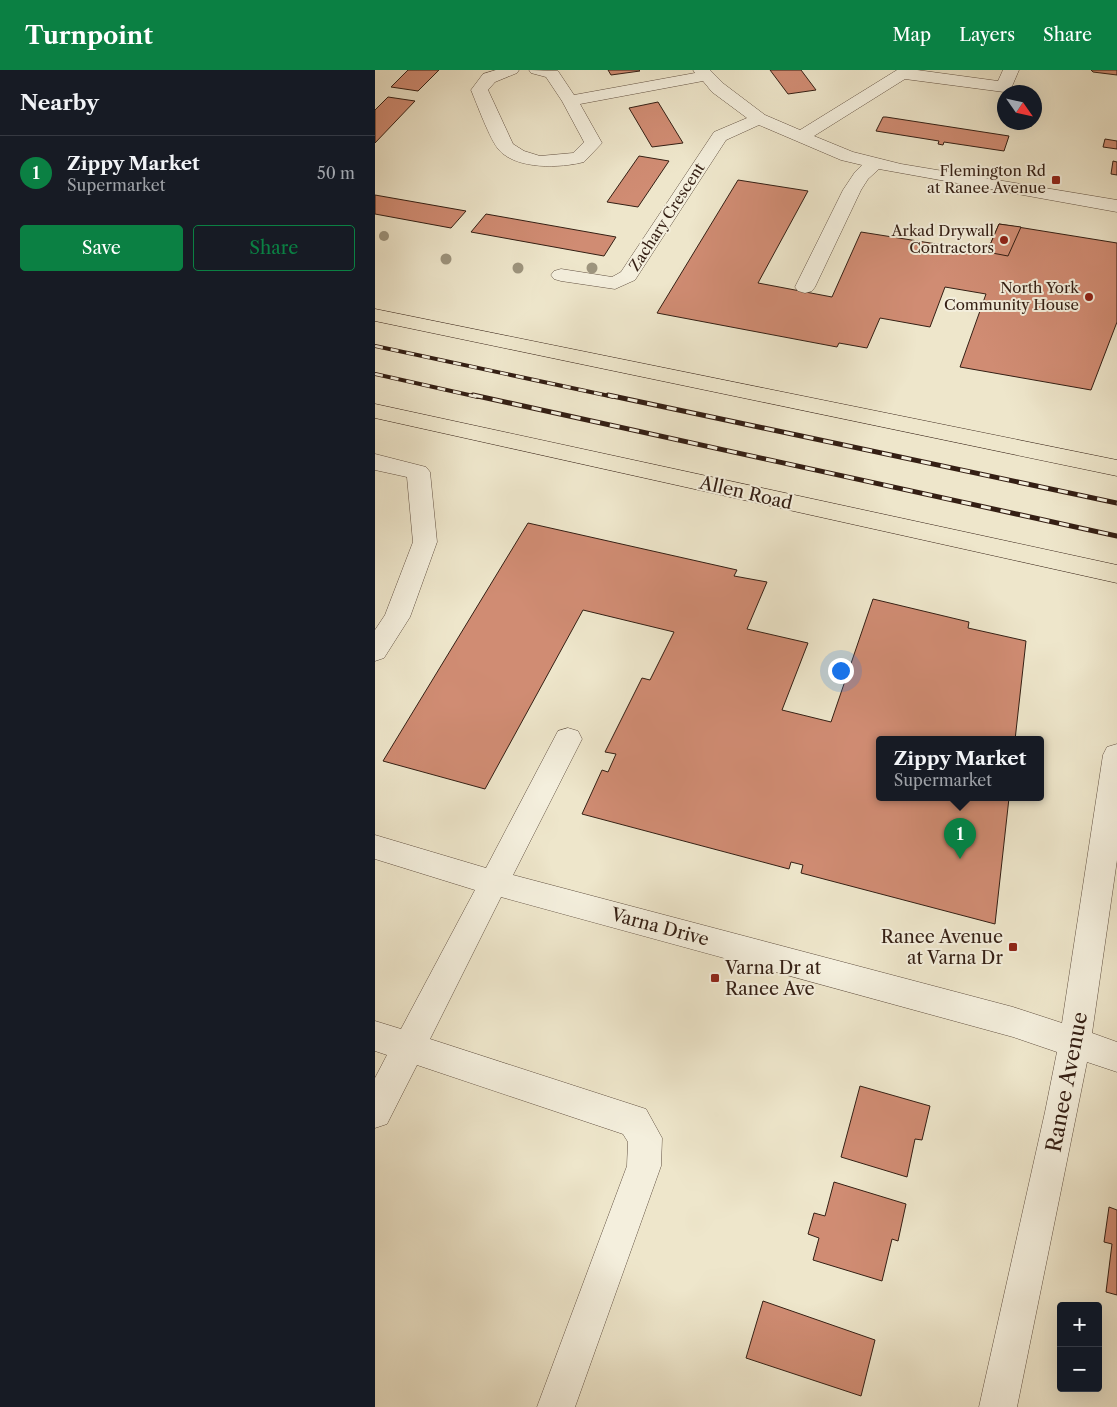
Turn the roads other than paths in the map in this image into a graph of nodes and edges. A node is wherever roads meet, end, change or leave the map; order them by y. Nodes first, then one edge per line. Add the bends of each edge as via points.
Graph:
1 (511, 70) edge
2 (537, 70) edge
3 (1011, 70) edge
4 (905, 72) edge
5 (703, 73) edge
6 (570, 101) junction
7 (759, 119) junction
8 (800, 137) junction
9 (875, 163) junction
10 (1117, 206) edge
11 (561, 274) dead end
12 (805, 287) dead end
13 (375, 314) edge
14 (375, 411) edge
15 (375, 462) edge
16 (1117, 468) edge
17 (1117, 574) edge
18 (375, 651) edge
19 (568, 739) dead end
20 (1117, 755) edge
21 (375, 847) edge
22 (492, 882) junction
23 (375, 1036) edge
24 (1075, 1043) junction
25 (409, 1047) junction
26 (1117, 1057) edge
27 (375, 1112) edge
28 (556, 1407) edge
29 (998, 1407) edge

1 - 6 street via 489,78 479,90 507,147 518,155 540,161 578,158 593,143
2 - 6 street via 552,74
3 - 4 street via 1003,87
4 - 8 street
5 - 6 street
5 - 7 street
7 - 8 street
7 - 11 street, Zachary Crescent via 720,136 628,276 615,283
8 - 9 street via 847,156
9 - 10 street
9 - 12 street via 852,190
13 - 16 highway
14 - 17 highway, Allen Road
15 - 18 street via 418,472 425,542 397,617
19 - 22 street
20 - 24 street, Ranee Avenue
21 - 22 street, Varna Drive
22 - 24 street, Varna Drive via 1013,1022
22 - 25 street
23 - 25 street
24 - 26 street, Varna Drive
24 - 29 street, Ranee Avenue
25 - 27 street
25 - 28 street via 634,1121 645,1138 644,1166

